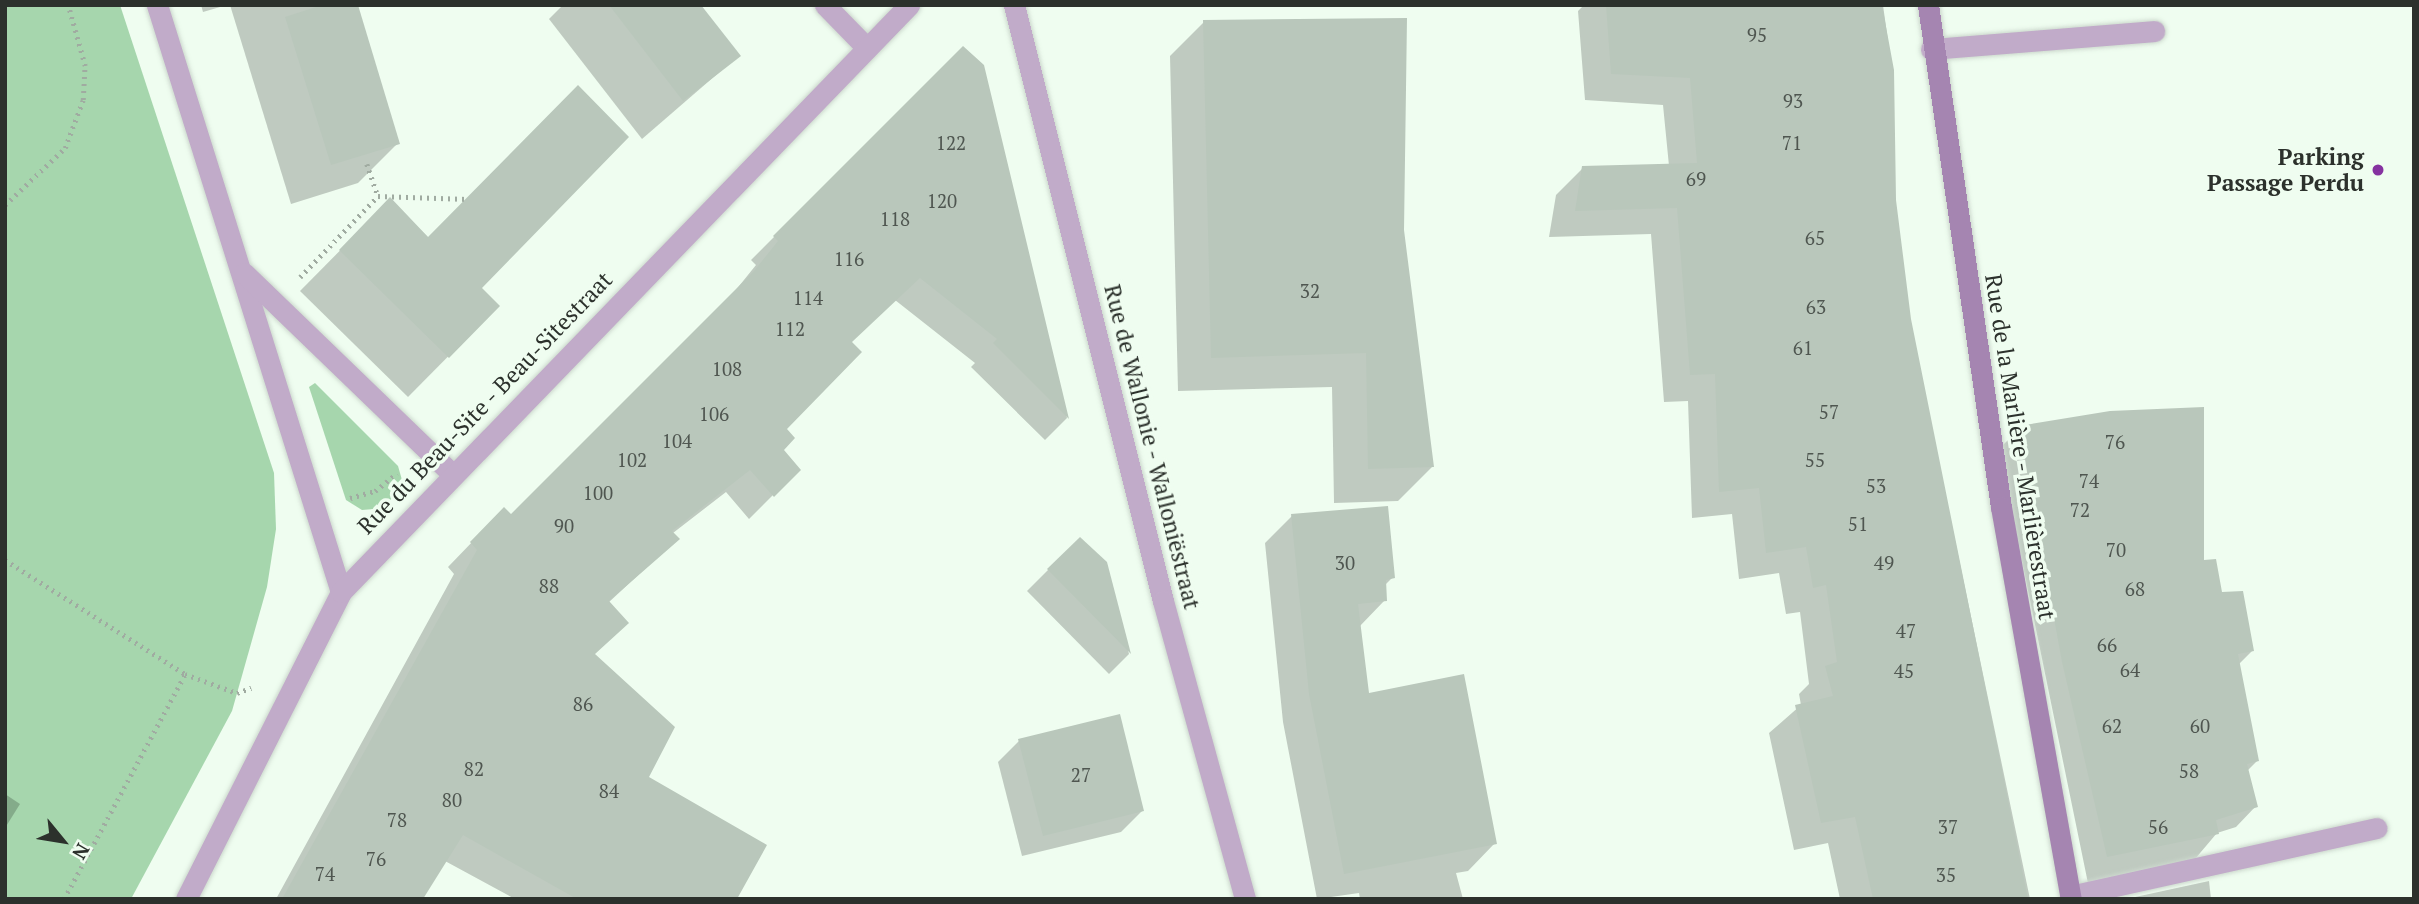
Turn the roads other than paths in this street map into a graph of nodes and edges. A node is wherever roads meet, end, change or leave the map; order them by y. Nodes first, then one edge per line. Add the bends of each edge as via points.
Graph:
1 (157, 5) edge
2 (825, 5) edge
3 (909, 5) edge
4 (1014, 5) edge
5 (1928, 5) edge
6 (2154, 30) dead end
7 (867, 48) junction
8 (1931, 49) junction
9 (240, 268) junction
10 (451, 473) junction
11 (341, 592) junction
12 (2377, 828) dead end
13 (2071, 897) edge
14 (186, 899) edge
15 (1245, 899) edge

1 - 9 street
2 - 7 street
3 - 7 street, Rue du Beau-Site - Beau-Sitestraat
4 - 15 street, Rue de Wallonie - Walloniëstraat via 1163,601
5 - 8 street, Rue de la Marlière - Marlièrestraat
6 - 8 street
7 - 10 street, Rue du Beau-Site - Beau-Sitestraat
8 - 13 street, Rue de la Marlière - Marlièrestraat via 2001,507
9 - 10 street via 422,450
9 - 11 street
10 - 11 street, Rue du Beau-Site - Beau-Sitestraat
11 - 14 street, Rue du Beau-Site - Beau-Sitestraat
12 - 13 street, Rue de la Marlière - Marlièrestraat

